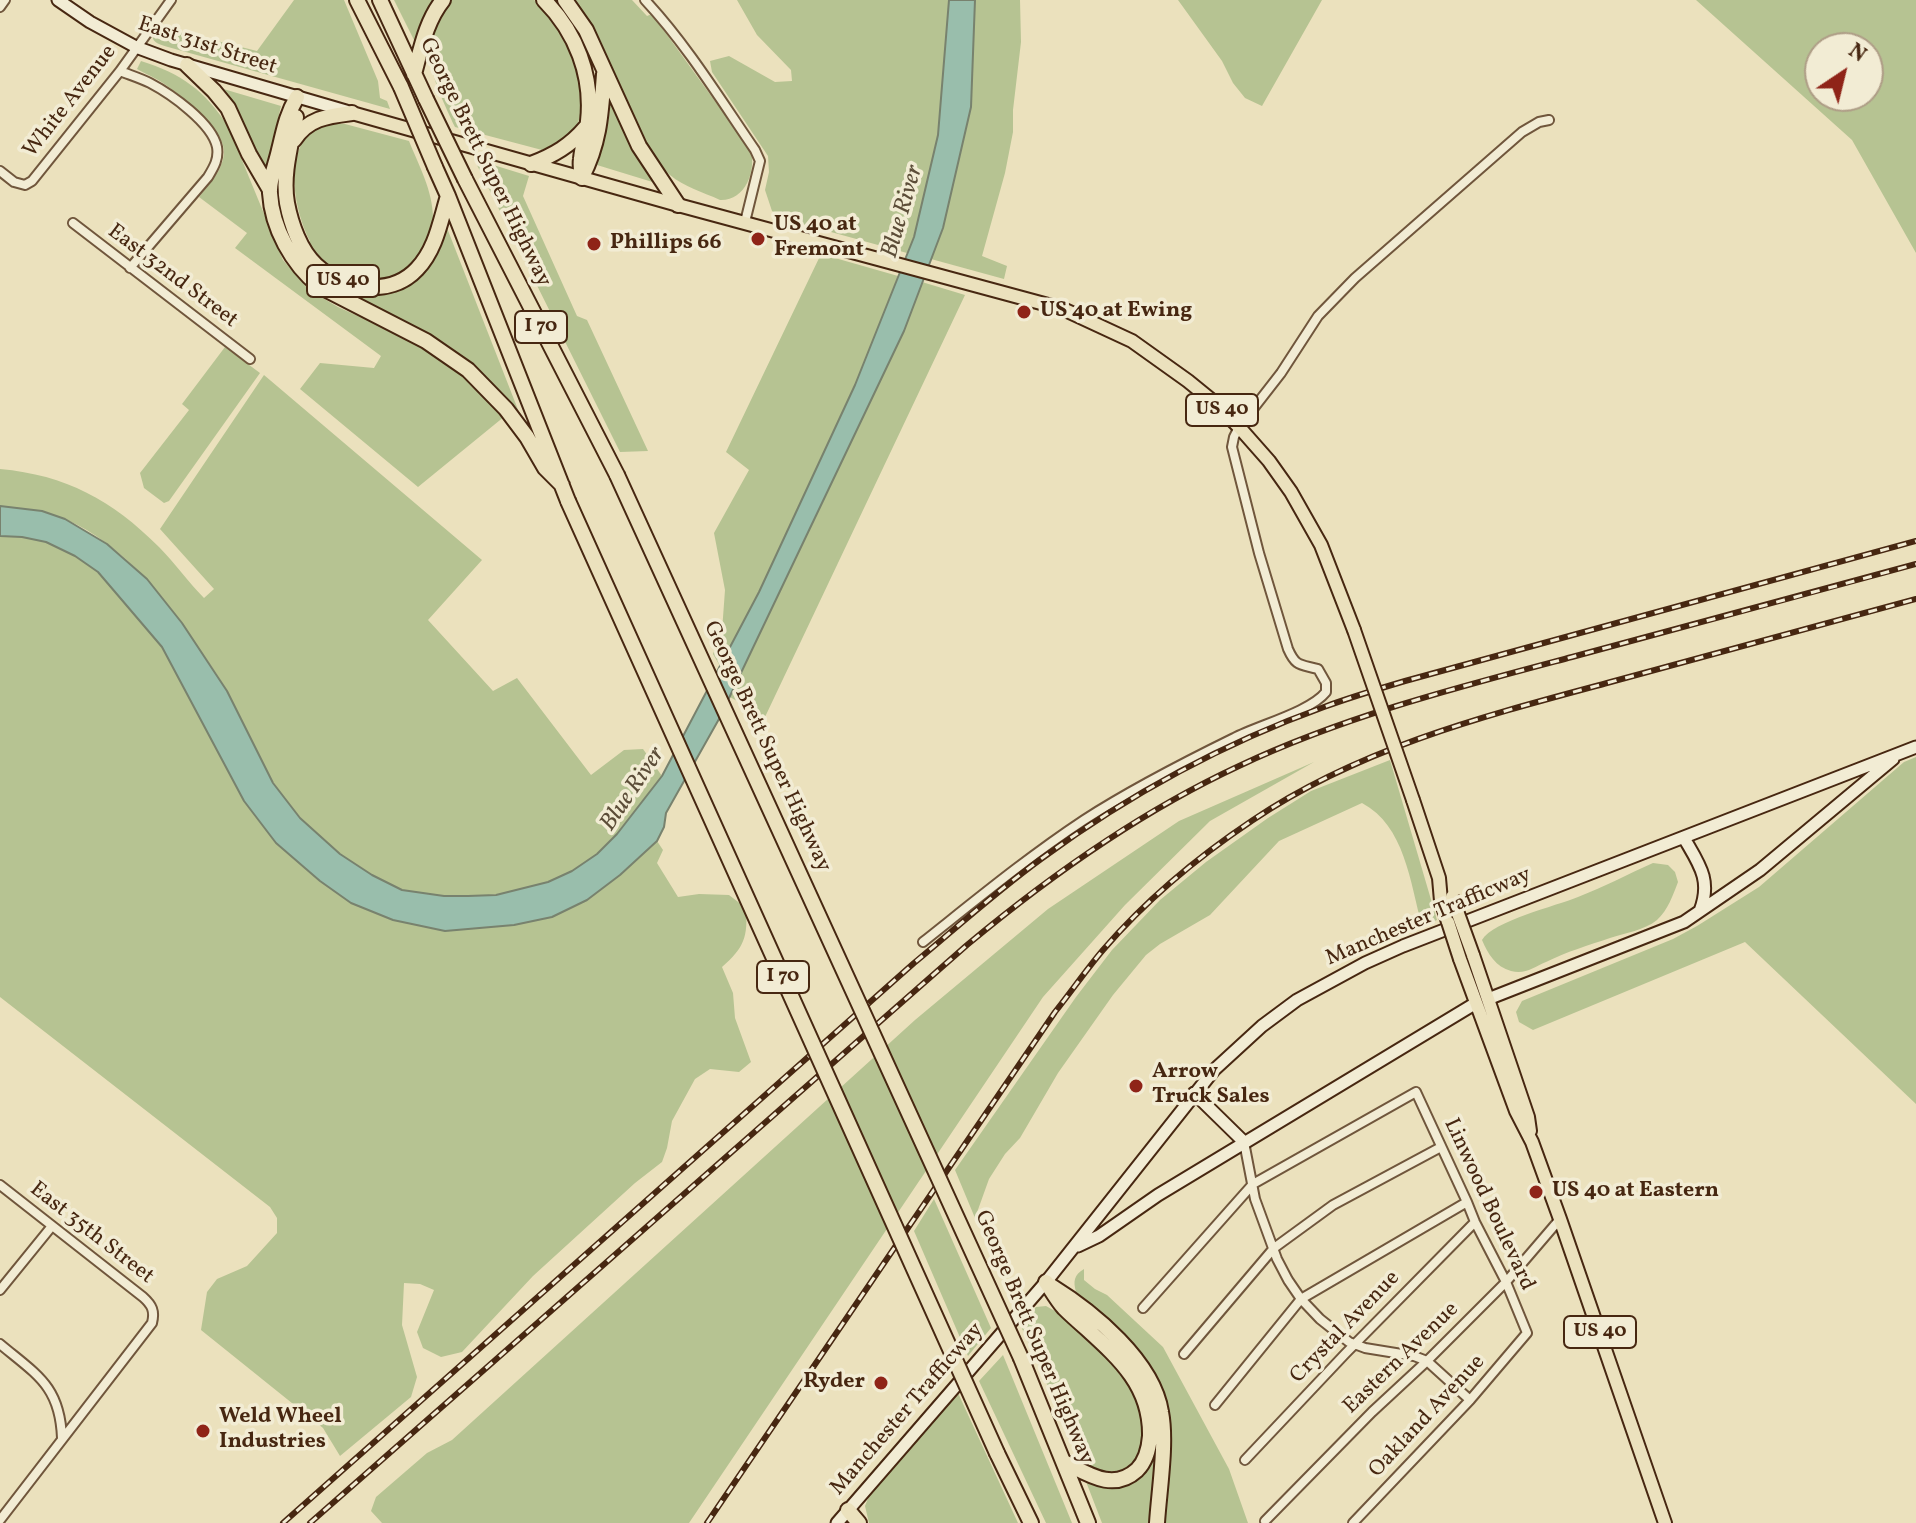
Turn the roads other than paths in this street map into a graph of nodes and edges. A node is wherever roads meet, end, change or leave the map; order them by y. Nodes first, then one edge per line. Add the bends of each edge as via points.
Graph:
1 (5, 0) edge
2 (58, 0) edge
3 (171, 0) edge
4 (357, 0) edge
5 (380, 0) edge
6 (443, 0) edge
7 (544, 0) edge
8 (565, 0) edge
9 (645, 0) edge
10 (0, 7) edge
11 (136, 47) junction
12 (187, 65) junction
13 (604, 69) junction
14 (120, 71) junction
15 (414, 74) junction
16 (297, 97) junction
17 (352, 113) junction
18 (1549, 120) dead end
19 (588, 123) junction
20 (291, 144) junction
21 (531, 164) junction
22 (0, 171) edge
23 (582, 178) junction
24 (270, 190) junction
25 (448, 196) junction
26 (678, 205) junction
27 (745, 222) junction
28 (73, 223) dead end
29 (130, 268) junction
30 (250, 359) dead end
31 (1239, 427) junction
32 (562, 485) junction
33 (1916, 747) edge
34 (1900, 753) junction
35 (1684, 838) junction
36 (1700, 911) junction
37 (923, 942) dead end
38 (1482, 1001) junction
39 (1194, 1093) junction
40 (1244, 1142) junction
41 (1441, 1147) junction
42 (1253, 1184) junction
43 (0, 1185) edge
44 (1467, 1202) junction
45 (1560, 1219) junction
46 (1475, 1222) junction
47 (52, 1226) junction
48 (1074, 1248) junction
49 (1274, 1248) junction
50 (1046, 1282) junction
51 (1506, 1282) junction
52 (0, 1290) edge
53 (1301, 1299) junction
54 (1143, 1308) dead end
55 (1527, 1333) joint
56 (0, 1344) edge
57 (1354, 1345) junction
58 (1184, 1354) dead end
59 (1427, 1361) junction
60 (1470, 1400) junction
61 (1215, 1405) dead end
62 (62, 1438) junction
63 (1245, 1460) dead end
64 (1064, 1462) junction
65 (854, 1519) edge
66 (0, 1520) edge
67 (1265, 1521) dead end
68 (837, 1523) edge
69 (1031, 1523) edge
70 (1088, 1523) edge
71 (1157, 1523) edge
72 (1353, 1523) edge
73 (1665, 1523) edge

1 - 10 street
2 - 11 main road, East 31st Street
3 - 11 street, White Avenue
4 - 25 highway, George Brett Super Highway / I 70, bridge
5 - 15 highway, George Brett Super Highway / I 70
6 - 15 highway via 428,25
7 - 19 highway via 571,34 583,63
8 - 13 highway
9 - 27 street via 685,48 760,161
11 - 12 main road, East 31st Street
11 - 14 street, White Avenue
12 - 16 main road, East 31st Street
12 - 24 highway via 228,108
13 - 23 highway via 599,132
13 - 26 highway via 639,146
14 - 22 street, White Avenue via 32,181 14,182
14 - 29 street via 170,95 197,118 217,148 208,177
15 - 64 highway, George Brett Super Highway / I 70, bridge via 617,475
16 - 17 main road, East 31st Street
16 - 20 highway
16 - 24 highway via 288,113
17 - 20 highway, US 40 via 322,116
17 - 21 main road, US 40
18 - 31 street via 1522,132 1355,278 1318,316
19 - 21 highway via 559,153
19 - 23 highway
20 - 25 highway, US 40 via 287,202 304,249 316,265 360,287 385,286 415,272 434,244
21 - 23 main road, US 40
23 - 26 main road, US 40
24 - 32 highway via 278,229 307,276 468,370 506,409
25 - 32 highway, George Brett Super Highway / I 70
26 - 27 main road, US 40
27 - 31 main road, US 40 via 1063,309 1132,341
28 - 29 street, East 32nd Street
29 - 30 street, East 32nd Street
31 - 37 street via 1232,447 1288,649 1294,662 1318,669 1326,692 1313,704 1176,767 1085,819
31 - 38 main road, US 40, bridge via 1291,492 1321,545
32 - 69 highway, George Brett Super Highway / I 70, bridge
33 - 34 main road, Manchester Trafficway
34 - 35 main road, Manchester Trafficway
34 - 36 main road via 1760,870
35 - 36 main road via 1706,884
35 - 39 main road, Manchester Trafficway via 1405,945 1329,981 1262,1026
36 - 38 main road via 1660,932
38 - 40 main road
38 - 45 main road, US 40 via 1516,1111
39 - 40 main road
39 - 48 main road, Manchester Trafficway
40 - 42 street
40 - 48 main road
41 - 42 street, Linwood Boulevard via 1416,1092
41 - 44 street, Linwood Boulevard
41 - 49 street via 1333,1205
42 - 49 street
42 - 54 street
43 - 47 street, East 35th Street
44 - 46 street, Linwood Boulevard
44 - 53 street
45 - 51 street, Eastern Avenue
45 - 73 main road, US 40
46 - 51 street, Linwood Boulevard
46 - 57 street, Crystal Avenue
47 - 52 street
47 - 62 street, East 35th Street via 143,1297 154,1314
48 - 50 main road, Manchester Trafficway
49 - 53 street
49 - 58 street
50 - 64 highway via 1064,1308 1129,1370 1145,1401 1150,1428 1146,1459 1128,1476 1099,1480
50 - 65 main road, Manchester Trafficway
50 - 71 highway via 1131,1352 1158,1397 1163,1429
51 - 55 street, Linwood Boulevard
51 - 59 street, Eastern Avenue
53 - 57 street
53 - 61 street
55 - 60 street, Oakland Avenue
56 - 62 street via 49,1388 61,1418
57 - 59 street
57 - 63 street, Crystal Avenue
59 - 60 street
59 - 67 street, Eastern Avenue
60 - 72 street, Oakland Avenue
62 - 66 street
64 - 70 highway, George Brett Super Highway / I 70
65 - 68 main road, Manchester Trafficway

